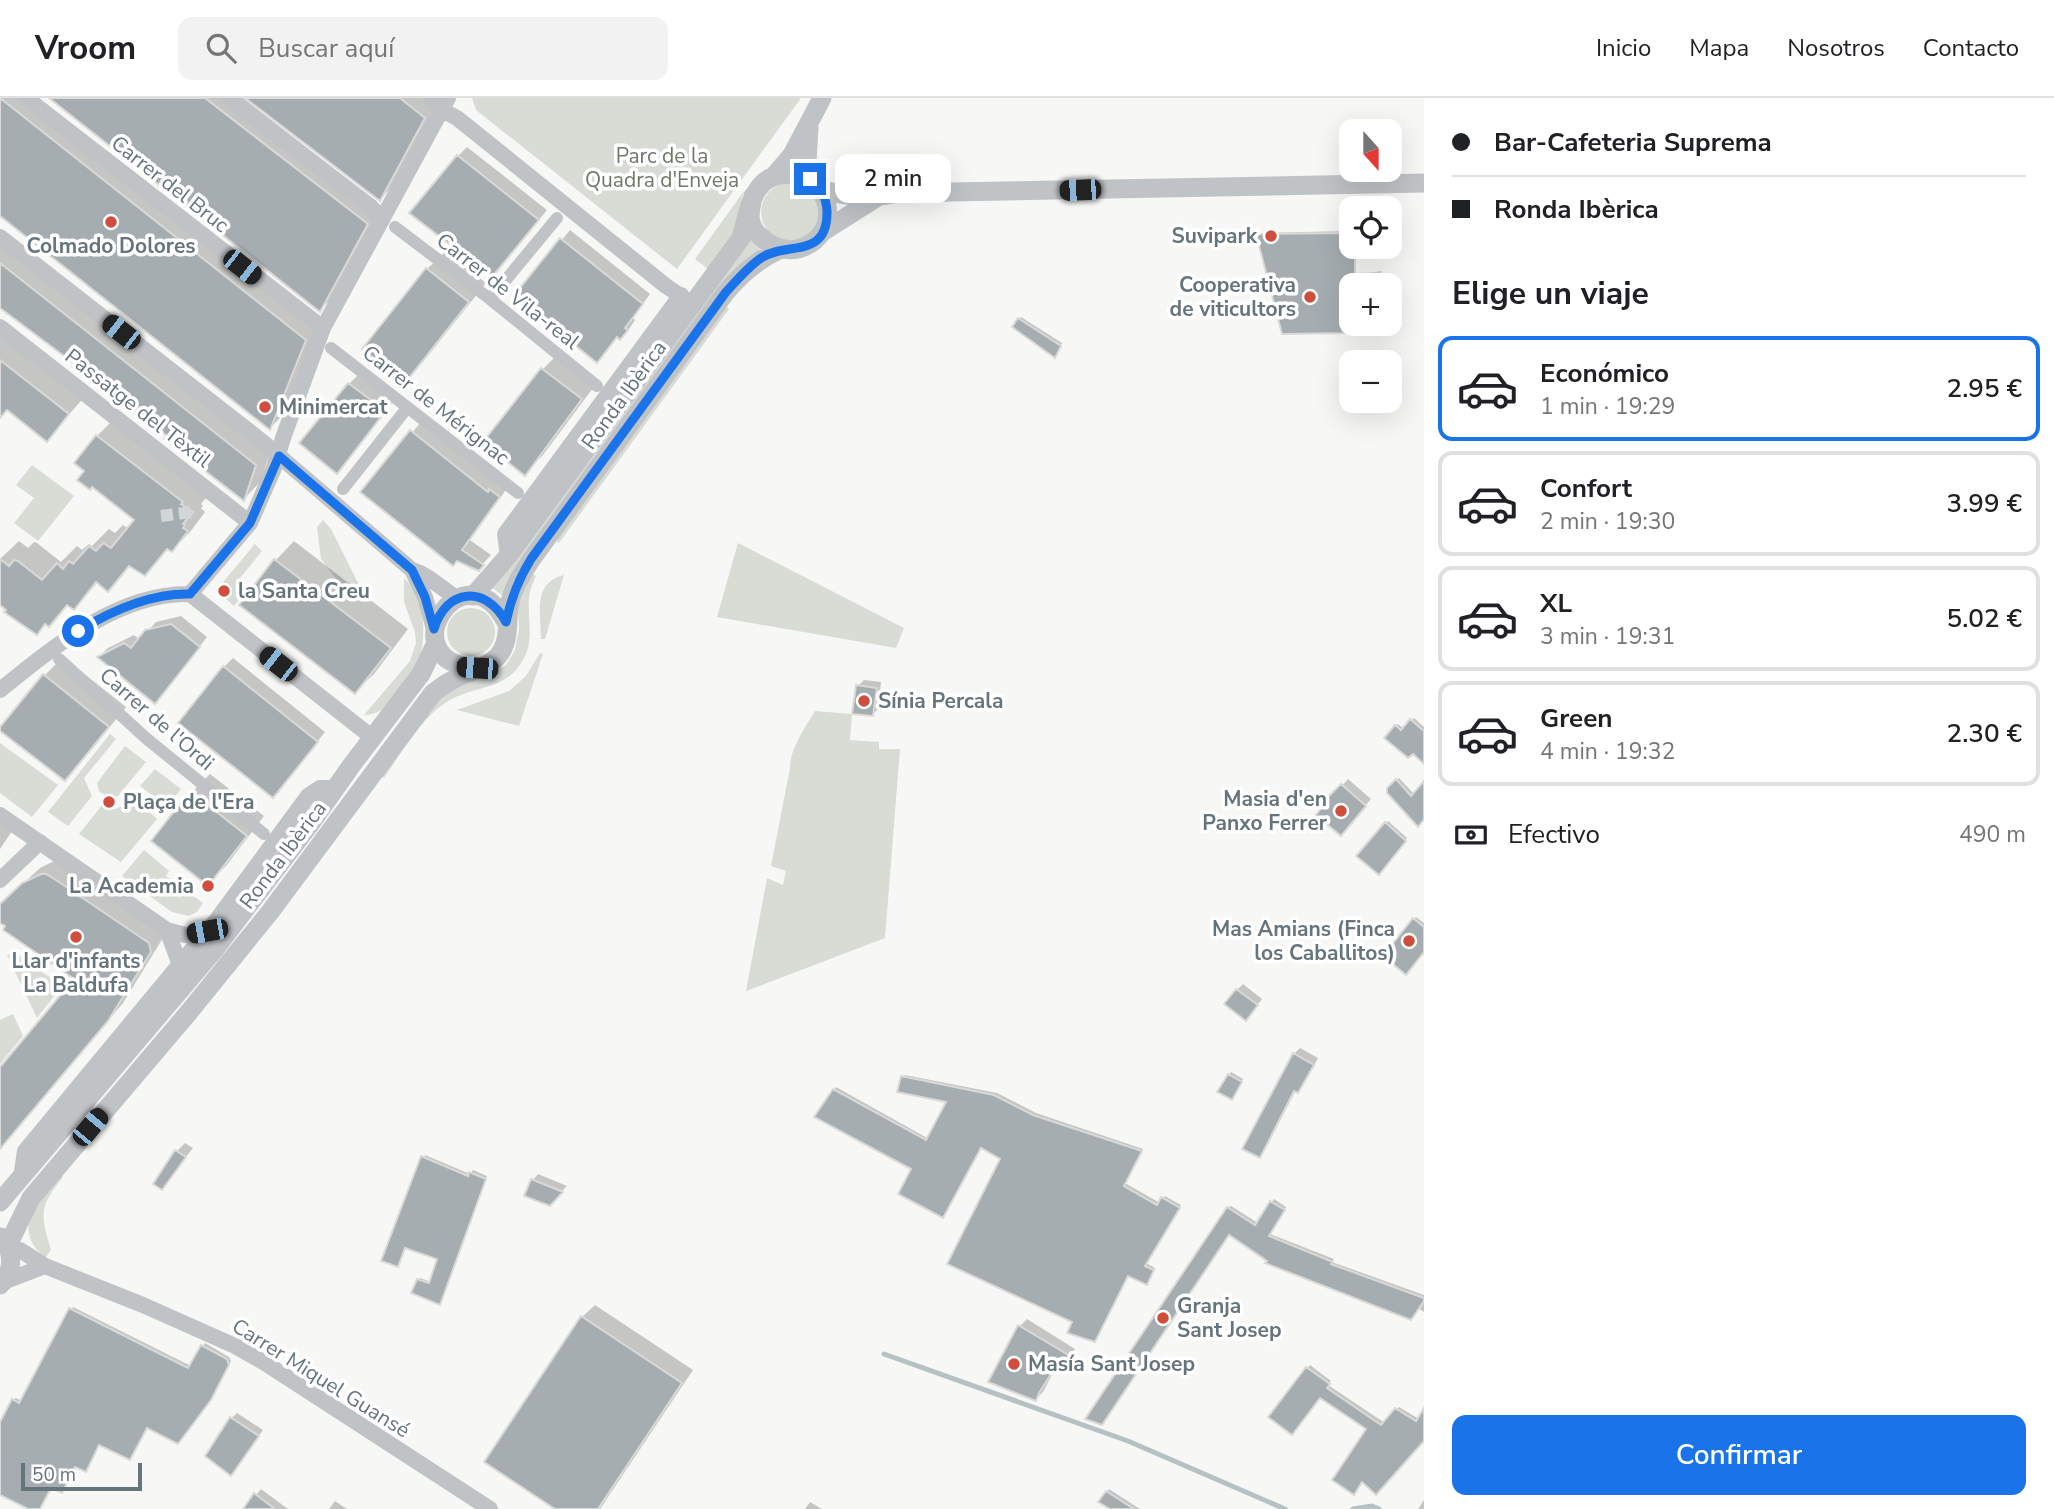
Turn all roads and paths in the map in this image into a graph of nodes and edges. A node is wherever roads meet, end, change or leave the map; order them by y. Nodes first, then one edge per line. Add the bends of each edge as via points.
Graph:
1 (26, 98) edge
2 (228, 98) edge
3 (430, 98) edge
4 (822, 98) edge
5 (445, 104) edge
6 (810, 121) junction
7 (774, 176) junction
8 (1424, 183) edge
9 (814, 184) junction
10 (752, 196) junction
11 (877, 197) junction
12 (557, 219) dead end
13 (388, 223) junction
14 (824, 230) junction
15 (0, 237) edge
16 (781, 249) junction
17 (490, 299) junction
18 (687, 300) junction
19 (0, 327) edge
20 (323, 328) junction
21 (331, 348) dead end
22 (597, 386) dead end
23 (407, 408) junction
24 (279, 456) junction
25 (343, 489) dead end
26 (519, 493) dead end
27 (250, 523) junction
28 (412, 570) junction
29 (190, 594) junction
30 (465, 597) junction
31 (506, 622) junction
32 (435, 636) junction
33 (59, 659) dead end
34 (477, 668) junction
35 (0, 690) edge
36 (373, 738) junction
37 (336, 788) junction
38 (0, 815) edge
39 (264, 834) dead end
40 (40, 842) junction
41 (0, 880) edge
42 (167, 930) junction
43 (207, 931) junction
44 (180, 965) junction
45 (21, 1178) junction
46 (0, 1202) edge
47 (5, 1244) edge
48 (45, 1266) junction
49 (1, 1284) edge
50 (490, 1509) edge

1 - 20 street, Carrer del Bruc
2 - 13 street
3 - 5 street
4 - 6 street
5 - 13 street
5 - 18 street
6 - 7 street via 792,155
6 - 9 street via 807,162
7 - 9 street via 788,174
7 - 10 street
8 - 11 street
9 - 11 street via 846,196
9 - 14 street via 826,197
10 - 16 street via 750,218 756,232 767,244
10 - 18 street, Ronda Ibèrica via 741,238
11 - 14 street, Ronda Ibèrica
12 - 17 street
13 - 17 street, Carrer de Vila-real
13 - 20 street
14 - 16 street, Ronda Ibèrica via 802,248
15 - 24 street
16 - 31 street, Ronda Ibèrica via 761,258 721,299 531,559 511,598
17 - 22 street, Carrer de Vila-real
18 - 30 street, Ronda Ibèrica via 508,556
19 - 27 street, Passatge del Tèxtil
20 - 24 street
21 - 23 street, Carrer de Mérignac
23 - 25 street
23 - 26 street, Carrer de Mérignac
24 - 27 street
24 - 28 street
27 - 29 street
28 - 30 street
28 - 32 street
29 - 35 street via 169,593 93,622
29 - 36 street
30 - 31 street via 487,600
30 - 32 street, Ronda Ibèrica via 446,605 438,616
31 - 34 street, Ronda Ibèrica via 505,646 488,664
32 - 34 street via 445,658 460,667
32 - 36 street, Ronda Ibèrica via 421,674
33 - 39 street, Carrer de l'Ordi via 147,739
34 - 47 street, Ronda Ibèrica via 433,693 270,912 31,1198
36 - 37 street, Ronda Ibèrica
37 - 43 street, Ronda Ibèrica via 320,788 309,796
37 - 45 street, Ronda Ibèrica via 215,949
38 - 40 street
40 - 41 street
40 - 42 street
42 - 43 street via 185,934
42 - 44 street
43 - 44 street, Ronda Ibèrica
44 - 45 street, Ronda Ibèrica via 25,1151
45 - 46 street, Ronda Ibèrica
47 - 48 street, Carrer Miquel Guansé
47 - 49 street, Ronda Ibèrica via 11,1261 8,1278
48 - 49 street
48 - 50 street, Carrer Miquel Guansé via 234,1346

